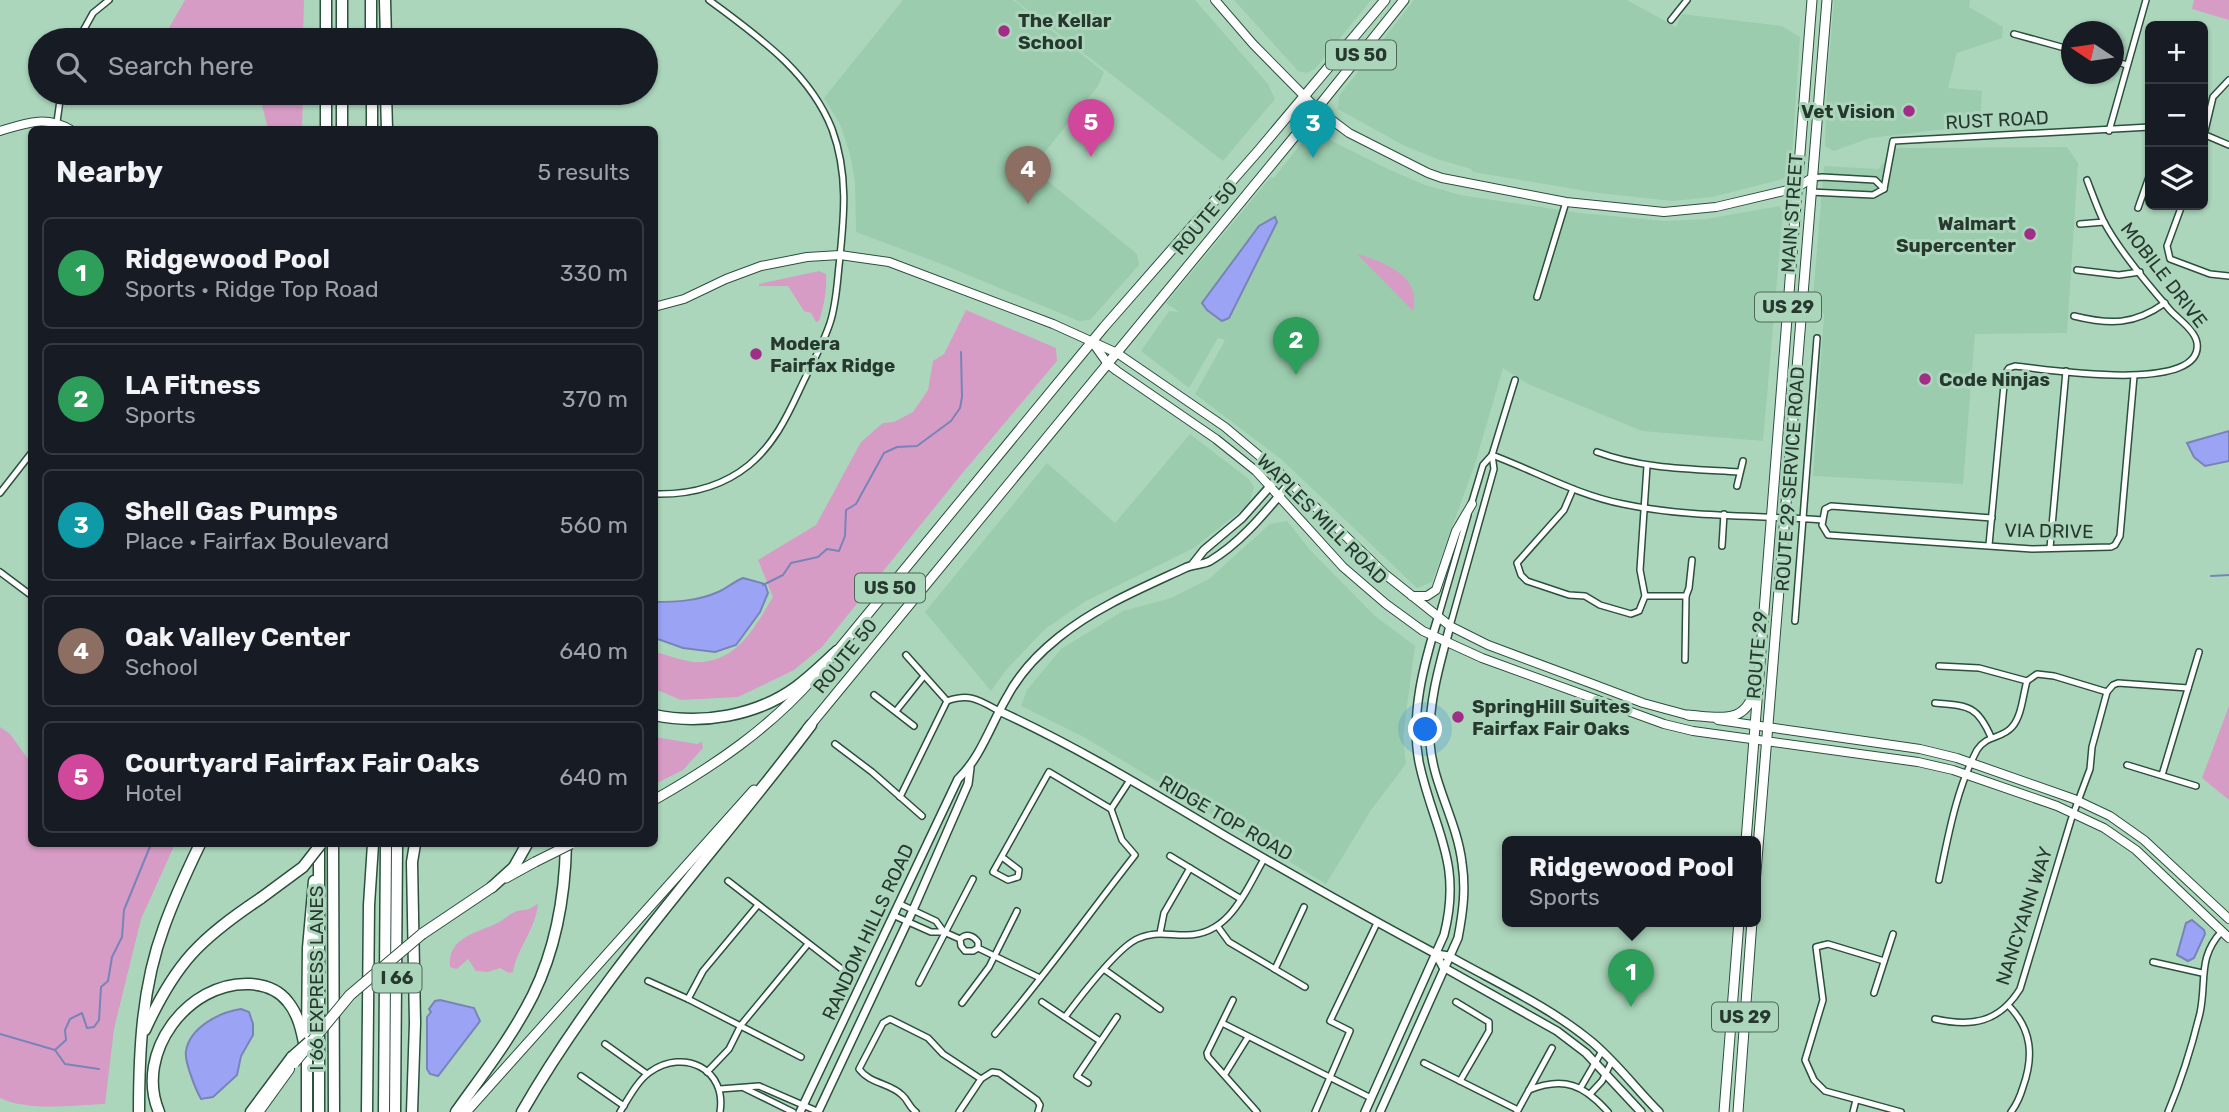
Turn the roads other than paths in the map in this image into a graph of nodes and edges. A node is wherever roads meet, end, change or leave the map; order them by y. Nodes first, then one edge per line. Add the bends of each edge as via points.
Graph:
1 (109, 0) edge
2 (326, 0) edge
3 (342, 0) edge
4 (371, 0) edge
5 (385, 0) edge
6 (709, 0) edge
7 (1216, 0) edge
8 (1385, 0) edge
9 (1404, 0) edge
10 (1687, 0) edge
11 (1812, 0) edge
12 (1827, 0) edge
13 (2146, 0) edge
14 (1370, 19) junction
15 (1671, 20) dead end
16 (85, 28) edge
17 (326, 28) edge
18 (342, 28) edge
19 (371, 28) edge
20 (386, 28) edge
21 (1379, 30) junction
22 (2014, 34) dead end
23 (2061, 47) edge
24 (2124, 64) edge
25 (2127, 65) junction
26 (2229, 80) edge
27 (1303, 97) junction
28 (59, 105) edge
29 (326, 105) edge
30 (342, 105) edge
31 (372, 105) edge
32 (386, 105) edge
33 (1317, 109) junction
34 (2208, 116) edge
35 (57, 122) junction
36 (64, 126) edge
37 (326, 126) edge
38 (342, 126) edge
39 (372, 126) edge
40 (387, 126) edge
41 (2145, 127) edge
42 (0, 131) edge
43 (2109, 131) junction
44 (2208, 138) edge
45 (2229, 145) edge
46 (1812, 178) junction
47 (2087, 180) dead end
48 (1796, 188) junction
49 (2145, 188) edge
50 (1884, 189) junction
51 (1810, 192) junction
52 (1566, 202) junction
53 (2138, 208) dead end
54 (2180, 210) edge
55 (2104, 222) junction
56 (2080, 224) dead end
57 (840, 255) junction
58 (2077, 270) dead end
59 (2140, 272) junction
60 (2229, 276) edge
61 (1537, 296) dead end
62 (2165, 303) junction
63 (658, 306) edge
64 (2074, 316) dead end
65 (1817, 338) dead end
66 (1092, 341) junction
67 (1117, 352) junction
68 (1108, 364) junction
69 (2066, 371) junction
70 (2134, 376) junction
71 (1514, 380) dead end
72 (1779, 425) joint
73 (1791, 430) joint
74 (1597, 452) dead end
75 (1492, 454) junction
76 (28, 457) edge
77 (1743, 461) dead end
78 (1647, 466) junction
79 (1739, 472) junction
80 (1281, 474) junction
81 (1290, 483) junction
82 (1737, 486) dead end
83 (1271, 487) junction
84 (1573, 489) junction
85 (0, 493) edge
86 (658, 495) edge
87 (1279, 495) junction
88 (1472, 504) junction
89 (1646, 508) junction
90 (1724, 514) junction
91 (1771, 518) junction
92 (1785, 518) junction
93 (1803, 518) junction
94 (1992, 518) junction
95 (1822, 520) junction
96 (1989, 545) junction
97 (1722, 546) dead end
98 (2050, 548) junction
99 (1692, 560) dead end
100 (1193, 564) junction
101 (0, 572) edge
102 (28, 593) edge
103 (1409, 595) junction
104 (1645, 596) junction
105 (1686, 596) junction
106 (1438, 618) junction
107 (1795, 621) dead end
108 (1450, 625) junction
109 (1433, 636) junction
110 (1446, 642) junction
111 (838, 651) junction
112 (2199, 652) dead end
113 (906, 655) dead end
114 (1685, 660) dead end
115 (1760, 662) junction
116 (1938, 666) dead end
117 (924, 676) junction
118 (2027, 681) junction
119 (2188, 688) junction
120 (2107, 692) junction
121 (874, 695) dead end
122 (947, 701) junction
123 (1935, 703) dead end
124 (896, 711) junction
125 (999, 711) junction
126 (658, 715) edge
127 (1688, 715) junction
128 (811, 725) junction
129 (914, 726) dead end
130 (1755, 726) junction
131 (1768, 728) junction
132 (1990, 737) junction
133 (1754, 739) junction
134 (1767, 741) junction
135 (835, 744) dead end
136 (1972, 763) junction
137 (2127, 765) dead end
138 (970, 768) junction
139 (1967, 775) junction
140 (2162, 775) junction
141 (1130, 780) junction
142 (2196, 786) dead end
143 (900, 797) junction
144 (658, 798) edge
145 (2078, 800) junction
146 (1111, 809) junction
147 (2074, 813) junction
148 (922, 816) dead end
149 (1746, 836) edge
150 (1759, 836) edge
151 (199, 847) edge
152 (320, 847) edge
153 (333, 847) edge
154 (373, 847) edge
155 (386, 847) edge
156 (397, 847) edge
157 (414, 847) edge
158 (525, 847) edge
159 (566, 847) edge
160 (566, 847) edge
161 (1170, 856) dead end
162 (1002, 857) junction
163 (1265, 859) junction
164 (1190, 868) junction
165 (973, 879) dead end
166 (1939, 880) dead end
167 (728, 881) dead end
168 (492, 887) junction
169 (1241, 898) junction
170 (900, 904) junction
171 (758, 905) junction
172 (1304, 907) dead end
173 (913, 909) junction
174 (1017, 911) dead end
175 (895, 916) junction
176 (2229, 919) edge
177 (907, 921) junction
178 (1377, 923) junction
179 (1218, 927) junction
180 (1738, 927) edge
181 (1752, 927) edge
182 (944, 932) junction
183 (1160, 933) junction
184 (1893, 934) dead end
185 (2225, 934) edge
186 (960, 939) junction
187 (808, 944) junction
188 (978, 948) junction
189 (1436, 954) junction
190 (996, 956) junction
191 (1449, 956) junction
192 (1884, 961) junction
193 (2154, 962) dead end
194 (1443, 967) junction
195 (1275, 969) junction
196 (843, 970) dead end
197 (1105, 970) junction
198 (2202, 973) junction
199 (1040, 978) junction
200 (648, 981) dead end
201 (919, 983) dead end
202 (1305, 987) dead end
203 (1874, 993) dead end
204 (688, 999) junction
205 (1233, 1000) dead end
206 (1042, 1002) dead end
207 (1456, 1002) dead end
208 (962, 1003) dead end
209 (2008, 1005) junction
210 (1160, 1009) dead end
211 (1065, 1017) junction
212 (1117, 1017) dead end
213 (1935, 1019) dead end
214 (1222, 1023) junction
215 (741, 1025) junction
216 (995, 1034) dead end
217 (1248, 1037) junction
218 (140, 1040) junction
219 (1100, 1041) junction
220 (309, 1042) joint
221 (605, 1044) dead end
222 (1552, 1048) dead end
223 (1602, 1051) junction
224 (801, 1057) dead end
225 (307, 1058) junction
226 (293, 1060) junction
227 (1612, 1061) junction
228 (1424, 1063) dead end
229 (1596, 1063) junction
230 (707, 1072) junction
231 (1606, 1073) junction
232 (647, 1074) junction
233 (1225, 1074) junction
234 (581, 1076) dead end
235 (981, 1079) junction
236 (1331, 1079) junction
237 (1461, 1081) junction
238 (1088, 1083) dead end
239 (1581, 1087) junction
240 (744, 1088) junction
241 (720, 1089) junction
242 (1529, 1090) junction
243 (1590, 1094) junction
244 (1371, 1098) junction
245 (1856, 1100) junction
246 (802, 1108) edge
247 (622, 1109) edge
248 (1723, 1109) edge
249 (908, 1110) edge
250 (1517, 1111) edge
251 (139, 1112) edge
252 (159, 1112) edge
253 (251, 1112) edge
254 (258, 1112) edge
255 (307, 1112) edge
256 (319, 1112) edge
257 (334, 1112) edge
258 (367, 1112) edge
259 (384, 1112) edge
260 (396, 1112) edge
261 (412, 1112) edge
262 (456, 1112) edge
263 (466, 1112) edge
264 (522, 1112) edge
265 (720, 1112) edge
266 (793, 1112) edge
267 (818, 1112) edge
268 (916, 1112) edge
269 (959, 1112) edge
270 (1038, 1112) edge
271 (1257, 1112) edge
272 (1315, 1112) edge
273 (1365, 1112) edge
274 (1380, 1112) edge
275 (1608, 1112) edge
276 (1641, 1112) edge
277 (1660, 1112) edge
278 (1738, 1112) edge
279 (1853, 1112) edge
280 (1901, 1112) edge
281 (2011, 1112) edge
282 (2168, 1112) edge

1 - 16 street via 93,13
2 - 17 highway
3 - 18 highway
4 - 19 highway
5 - 20 highway
6 - 57 street via 785,60 823,110 843,170
7 - 27 main road
8 - 14 main road, US 50
9 - 21 main road, US 50
10 - 15 street
11 - 48 main road, MAIN STREET / US 29
12 - 46 main road, MAIN STREET / US 29
13 - 25 street
14 - 21 main road
14 - 27 main road, US 50
21 - 33 main road, US 50
22 - 23 street
24 - 25 street
25 - 43 street
26 - 34 street via 2213,97
27 - 33 main road
27 - 66 main road, ROUTE 50 / US 50
28 - 35 street
29 - 37 highway
30 - 38 highway
31 - 39 highway
32 - 40 highway
33 - 52 main road via 1350,134 1428,173
33 - 67 main road, ROUTE 50 / US 50
35 - 36 main road
35 - 42 main road via 34,121
41 - 43 street, RUST ROAD
43 - 50 street, RUST ROAD via 1893,141
44 - 45 street
46 - 48 main road
46 - 50 street via 1875,180
46 - 51 main road, MAIN STREET / US 29
47 - 55 street, MOBILE DRIVE
48 - 51 main road
48 - 52 main road via 1680,211
48 - 72 main road, MAIN STREET / US 29
49 - 53 street
50 - 51 street via 1873,195
51 - 73 main road, MAIN STREET / US 29
52 - 61 street
54 - 60 street via 2167,246 2170,259
55 - 56 street
55 - 59 street, MOBILE DRIVE
57 - 63 main road, WAPLES MILL ROAD via 761,266
57 - 66 main road, WAPLES MILL ROAD via 889,262
57 - 86 street via 829,327 769,444 740,471 716,484
58 - 59 street via 2119,275
59 - 62 street, MOBILE DRIVE
62 - 64 street via 2130,321
62 - 70 street, MOBILE DRIVE via 2193,335 2197,343 2194,354 2175,368
65 - 93 street, ROUTE 29 SERVICE ROAD
66 - 67 main road, WAPLES MILL ROAD
66 - 68 main road, WAPLES MILL ROAD
66 - 111 main road, ROUTE 50 / US 50
67 - 68 main road, ROUTE 50 / US 50
67 - 80 main road, WAPLES MILL ROAD via 1225,427
68 - 83 main road, WAPLES MILL ROAD via 1216,439
68 - 128 main road, ROUTE 50 / US 50
69 - 70 street, MOBILE DRIVE
69 - 94 street, MOBILE DRIVE via 2015,366 2006,371
69 - 98 street
70 - 98 street, VIA DRIVE via 2119,541 2108,548
71 - 75 street
72 - 91 main road, ROUTE 29 / US 29
73 - 92 main road, ROUTE 29 / US 29
74 - 78 street
75 - 84 street
75 - 88 street via 1483,465
75 - 108 street via 1494,468
76 - 85 street
77 - 79 street
78 - 79 street
78 - 89 street
79 - 82 street
80 - 81 main road, WAPLES MILL ROAD
80 - 83 street, RANDOM HILLS ROAD
81 - 87 street, RANDOM HILLS ROAD
81 - 103 main road, WAPLES MILL ROAD
83 - 87 main road, WAPLES MILL ROAD
83 - 100 street, RANDOM HILLS ROAD
84 - 89 street
84 - 104 street via 1564,510 1517,563 1521,575 1527,581 1631,614 1639,611
87 - 100 street, RANDOM HILLS ROAD via 1227,548 1207,562
87 - 109 main road, WAPLES MILL ROAD via 1370,591
88 - 103 main road via 1436,590 1424,596
88 - 106 street
89 - 90 street
89 - 104 street via 1640,570
90 - 91 street
90 - 97 street
91 - 92 street
91 - 115 main road, ROUTE 29 / US 29
92 - 93 street
92 - 131 main road, ROUTE 29 / US 29
93 - 95 street
93 - 107 street, ROUTE 29 SERVICE ROAD
94 - 95 street via 1831,506
94 - 96 street, MOBILE DRIVE
95 - 96 street, VIA DRIVE via 1828,535
96 - 98 street, VIA DRIVE
99 - 105 street
100 - 125 street, RANDOM HILLS ROAD via 1091,615 1058,638 1020,677
101 - 102 street
103 - 106 main road, WAPLES MILL ROAD
104 - 105 street
105 - 114 street
106 - 108 main road, WAPLES MILL ROAD
106 - 109 street
108 - 110 street
108 - 127 main road, WAPLES MILL ROAD via 1488,645 1643,703
109 - 110 main road, WAPLES MILL ROAD
109 - 189 street via 1418,697 1416,729 1426,788 1450,865 1450,914
110 - 133 main road, WAPLES MILL ROAD via 1651,721
110 - 191 street via 1431,714 1430,743 1462,861 1465,892 1458,938
111 - 126 highway via 796,687 747,711 710,718
111 - 144 main road, ROUTE 50 / US 50 via 761,730
112 - 119 street
113 - 117 street
115 - 127 main road via 1753,696 1743,713
115 - 130 main road, ROUTE 29 / US 29
116 - 118 street via 1979,668
117 - 122 street
117 - 124 street
118 - 120 street via 2037,674 2046,675
118 - 132 street via 2012,728
119 - 120 street via 2118,682
119 - 140 street
120 - 145 street, NANCYANN WAY via 2090,769
121 - 124 street
122 - 125 street via 975,698
122 - 143 street
123 - 132 street via 1971,708 1979,713
124 - 129 street
125 - 138 street, RANDOM HILLS ROAD
125 - 141 street, RIDGE TOP ROAD
127 - 130 main road, WAPLES MILL ROAD
128 - 263 main road, ROUTE 50 / US 50
128 - 264 highway via 614,973
130 - 131 main road, WAPLES MILL ROAD
130 - 133 main road, ROUTE 29 / US 29
131 - 134 main road, ROUTE 29 / US 29
131 - 136 main road, WAPLES MILL ROAD via 1896,745
132 - 136 street
133 - 134 main road, WAPLES MILL ROAD
133 - 149 main road, ROUTE 29 / US 29
134 - 139 main road, WAPLES MILL ROAD via 1899,758
134 - 150 main road, ROUTE 29 / US 29
135 - 143 street
136 - 139 street
136 - 145 main road, WAPLES MILL ROAD
137 - 140 street
138 - 170 street, RANDOM HILLS ROAD via 958,779
138 - 173 street, RANDOM HILLS ROAD via 968,784
139 - 147 main road, WAPLES MILL ROAD
139 - 166 street
140 - 142 street
141 - 146 street
141 - 163 street, RIDGE TOP ROAD
143 - 148 street
145 - 147 street, NANCYANN WAY
145 - 176 main road, WAPLES MILL ROAD via 2144,839
146 - 162 street via 1049,772
146 - 199 street via 1122,840 1135,855
147 - 185 main road, WAPLES MILL ROAD via 2136,850
147 - 209 street, NANCYANN WAY via 2023,983
151 - 218 highway via 163,929
152 - 218 highway, bridge via 303,867 190,953 168,982
152 - 225 highway via 311,898
152 - 256 highway
153 - 257 highway, I 66 EXPRESS LANES
154 - 258 highway
155 - 259 highway
156 - 260 highway, I 66
157 - 261 highway
158 - 168 highway via 514,867
159 - 168 main road, bridge
160 - 262 highway via 560,910 542,974 519,1021
161 - 164 street
162 - 162 street via 1019,870 1018,877 1008,880 993,872
163 - 169 street
163 - 178 street, RIDGE TOP ROAD
164 - 169 street
164 - 183 street via 1164,913
165 - 182 street
167 - 171 street
168 - 220 highway, bridge via 422,934 350,995
169 - 179 street
170 - 173 street
170 - 175 street, RANDOM HILLS ROAD
171 - 187 street
171 - 204 street via 703,971
172 - 195 street
173 - 177 street, RANDOM HILLS ROAD
173 - 182 street via 936,921
174 - 190 street
175 - 177 street
175 - 246 street, RANDOM HILLS ROAD
177 - 182 street via 931,932
177 - 267 street, RANDOM HILLS ROAD
178 - 189 street, RIDGE TOP ROAD
178 - 236 street via 1330,1021 1350,1031
179 - 183 street via 1193,935
179 - 195 street via 1228,942
180 - 248 main road, US 29
181 - 278 main road, US 29
182 - 186 street
182 - 201 street
183 - 197 street via 1130,943
184 - 192 street
185 - 198 street via 2208,949
186 - 188 street via 972,936
186 - 188 street via 965,951
187 - 196 street
187 - 215 street
188 - 190 street
189 - 191 street, RIDGE TOP ROAD
189 - 194 street
189 - 244 street
190 - 199 street
190 - 208 street
191 - 194 street
191 - 223 street, RIDGE TOP ROAD via 1556,1016
192 - 203 street
192 - 245 street via 1828,944 1816,947 1823,1000 1805,1059 1825,1091
193 - 198 street
194 - 229 street via 1557,1031
194 - 274 street
195 - 202 street
197 - 210 street
197 - 211 street
198 - 282 street via 2199,1014
199 - 216 street
200 - 204 street
204 - 215 street
205 - 214 street
206 - 211 street
207 - 237 street via 1489,1022 1489,1031
209 - 213 street, NANCYANN WAY via 1976,1022
209 - 281 street via 2023,1024 2031,1056
211 - 219 street
212 - 219 street
214 - 217 street
214 - 233 street via 1207,1053
215 - 224 street
215 - 230 street via 729,1049
217 - 233 street
217 - 236 street
218 - 251 highway
219 - 238 street via 1077,1076
220 - 226 highway, bridge
221 - 232 street
222 - 242 street
223 - 227 street, RIDGE TOP ROAD
223 - 229 street
225 - 252 highway via 298,1021 282,995 257,984 219,988 182,1012 161,1043 153,1086
225 - 255 highway
226 - 253 highway
226 - 254 highway
227 - 231 street
227 - 277 street, RIDGE TOP ROAD
228 - 237 street
229 - 231 street
229 - 239 street
230 - 232 street via 683,1061
230 - 241 street
231 - 243 street
231 - 276 street
232 - 247 street
233 - 271 street
234 - 247 street
235 - 249 street via 928,1038 890,1019 883,1023 859,1069 903,1095
235 - 269 street
235 - 270 street via 999,1073 1037,1100
236 - 244 street
236 - 272 street
237 - 250 street
239 - 242 street via 1546,1083
239 - 243 street
240 - 241 street
240 - 246 street via 759,1086
240 - 266 street
241 - 265 street
242 - 250 street
243 - 275 street
244 - 273 street
245 - 279 street
245 - 280 street
246 - 267 street
249 - 268 street

